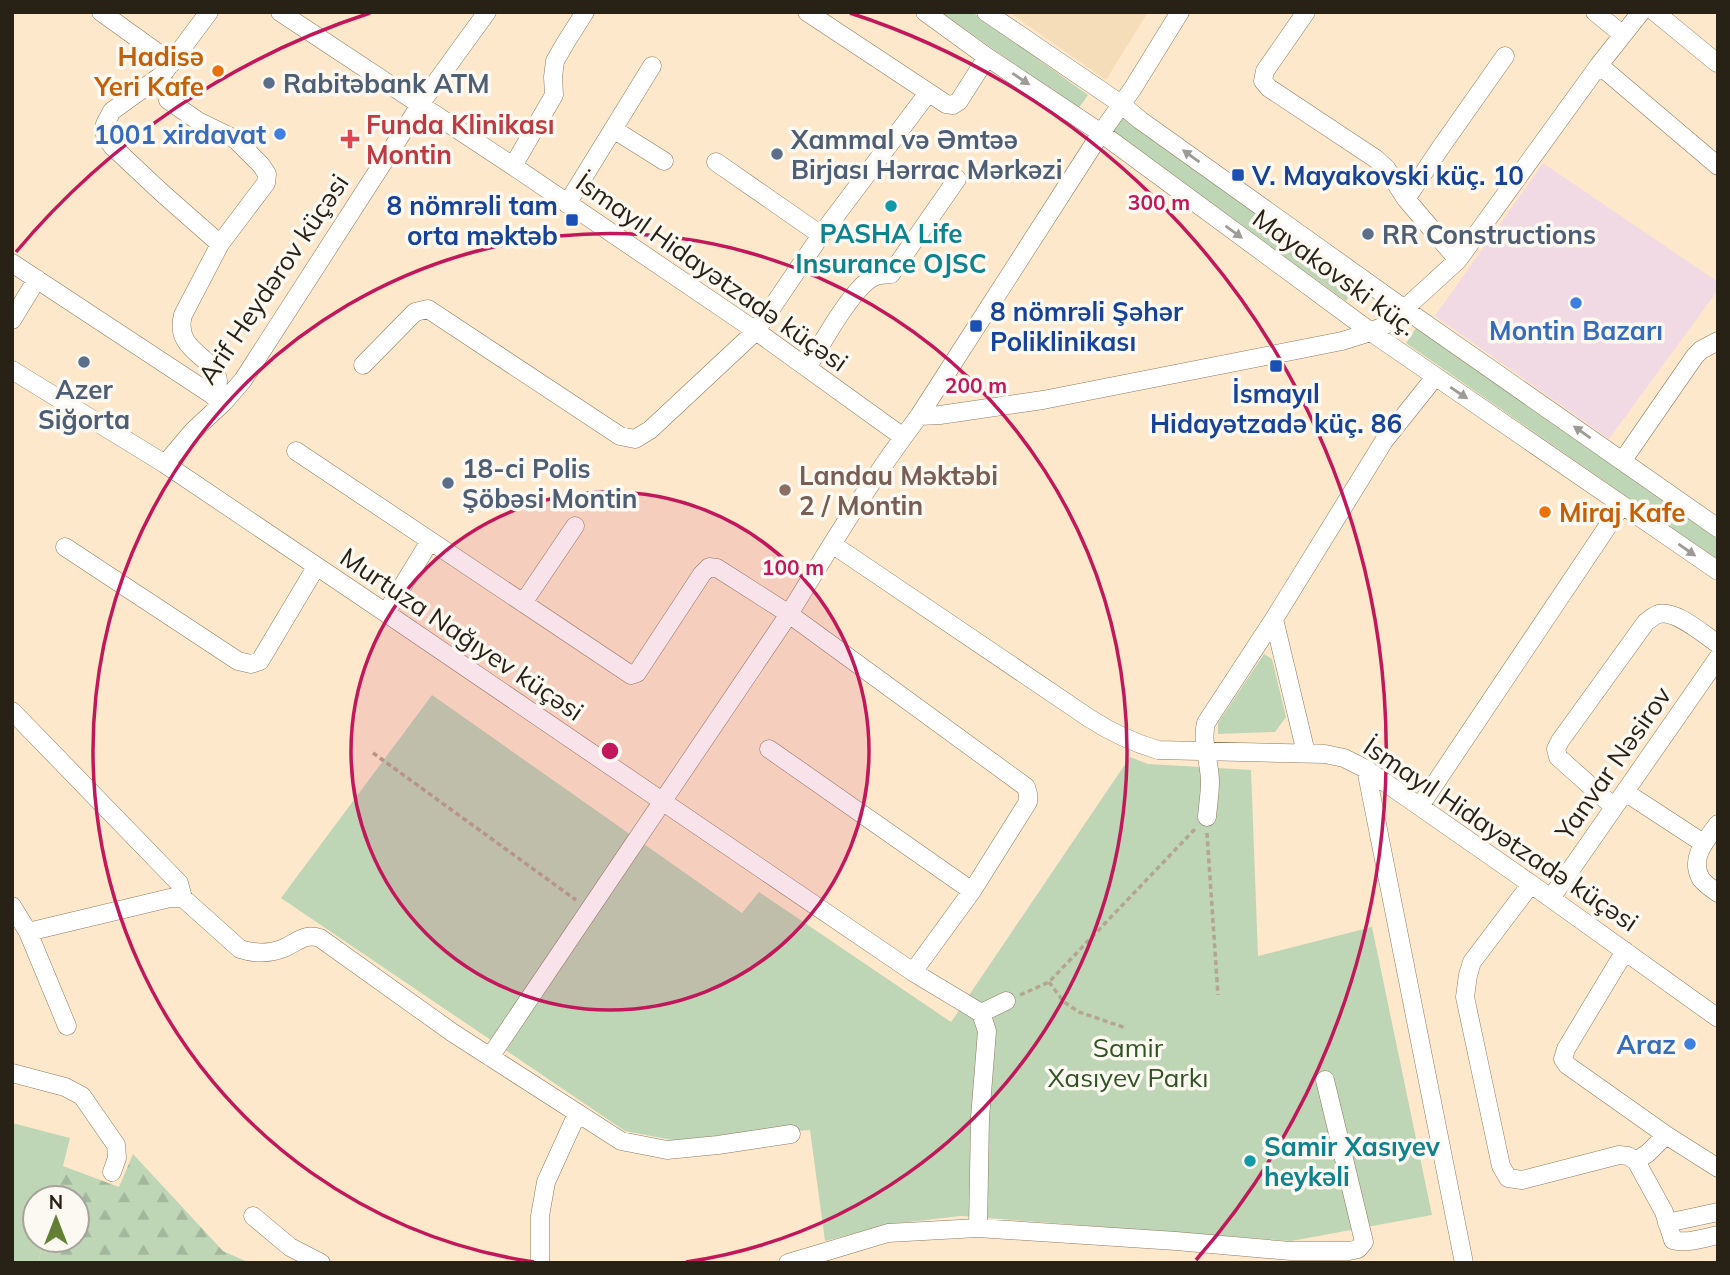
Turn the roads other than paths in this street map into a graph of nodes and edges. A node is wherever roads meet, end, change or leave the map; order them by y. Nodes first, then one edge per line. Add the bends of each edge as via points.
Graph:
1 (101, 12) edge
2 (209, 12) edge
3 (280, 12) edge
4 (487, 12) edge
5 (585, 12) edge
6 (807, 12) edge
7 (925, 12) edge
8 (986, 12) edge
9 (1180, 12) edge
10 (1306, 12) edge
11 (1595, 12) edge
12 (1641, 12) edge
13 (1655, 12) edge
14 (1623, 35) junction
15 (1505, 56) dead end
16 (987, 57) junction
17 (1717, 63) edge
18 (1599, 65) junction
19 (652, 66) dead end
20 (167, 69) junction
21 (928, 93) junction
22 (1121, 104) junction
23 (420, 105) junction
24 (613, 130) junction
25 (1101, 133) junction
26 (664, 160) dead end
27 (716, 162) dead end
28 (513, 166) junction
29 (1718, 166) edge
30 (957, 179) dead end
31 (1406, 199) junction
32 (567, 204) junction
33 (821, 235) junction
34 (220, 244) junction
35 (1458, 260) junction
36 (12, 263) edge
37 (37, 279) junction
38 (1406, 310) junction
39 (12, 320) edge
40 (756, 331) junction
41 (1371, 332) junction
42 (1718, 341) edge
43 (363, 365) dead end
44 (807, 368) junction
45 (14, 374) edge
46 (1435, 377) junction
47 (219, 400) junction
48 (919, 416) junction
49 (904, 437) junction
50 (296, 451) dead end
51 (1623, 460) junction
52 (165, 464) junction
53 (1622, 505) junction
54 (575, 526) dead end
55 (1718, 528) edge
56 (430, 541) junction
57 (832, 544) junction
58 (65, 547) dead end
59 (316, 567) junction
60 (1718, 571) edge
61 (523, 603) junction
62 (386, 613) junction
63 (789, 614) junction
64 (1274, 619) junction
65 (1718, 644) edge
66 (1718, 658) edge
67 (12, 711) edge
68 (769, 749) dead end
69 (1205, 751) junction
70 (1306, 753) junction
71 (1366, 769) junction
72 (1625, 792) junction
73 (663, 802) junction
74 (1420, 806) junction
75 (1614, 807) junction
76 (1207, 817) road end
77 (1718, 824) edge
78 (1703, 843) junction
79 (1531, 884) junction
80 (972, 891) junction
81 (1718, 893) edge
82 (183, 898) junction
83 (1551, 898) junction
84 (12, 906) edge
85 (28, 932) junction
86 (1625, 951) junction
87 (913, 972) junction
88 (1006, 1001) road end
89 (981, 1013) junction
90 (1718, 1018) edge
91 (67, 1026) dead end
92 (490, 1057) junction
93 (12, 1073) edge
94 (1325, 1080) dead end
95 (577, 1114) junction
96 (791, 1134) dead end
97 (1666, 1135) junction
98 (1636, 1161) junction
99 (1718, 1168) edge
100 (112, 1172) dead end
101 (1718, 1212) edge
102 (253, 1216) dead end
103 (1667, 1223) junction
104 (978, 1228) junction
105 (1718, 1235) edge
106 (321, 1263) edge
107 (540, 1263) edge
108 (788, 1263) edge
109 (1464, 1263) edge

1 - 20 street
2 - 20 street
3 - 23 street, İsmayıl Hidayətzadə küçəsi
4 - 23 street, Arif Heydərov küçəsi
5 - 28 street via 555,61 554,95
6 - 21 street
7 - 16 street, Mayakovski küç.
8 - 22 street, Mayakovski küç.
9 - 22 street
10 - 31 street via 1265,71 1264,81 1376,159
11 - 14 street
12 - 14 street
13 - 17 street
14 - 18 street
15 - 31 street
16 - 21 street via 953,105
16 -> 25 street, Mayakovski küç.
18 - 29 street
18 - 35 street
19 - 24 street
20 - 34 street via 168,100 235,139 267,174 266,183
20 - 34 street via 112,111 105,135 160,192
21 - 33 street
22 - 25 street
38 -> 22 street, Mayakovski küç.
23 - 28 street, İsmayıl Hidayətzadə küçəsi
23 - 47 street, Arif Heydərov küçəsi via 243,380
24 - 26 street
24 - 32 street
25 -> 41 street, Mayakovski küç.
25 - 48 street
27 - 33 street
28 - 32 street, İsmayıl Hidayətzadə küçəsi
30 - 44 street via 891,274 870,279 850,300
31 - 35 street
32 - 40 street, İsmayıl Hidayətzadə küçəsi
33 - 40 street
34 - 47 street via 180,324 182,336 215,372
35 - 38 street
36 - 37 street
37 - 39 street
37 - 47 street
38 - 41 street
51 -> 38 street, Mayakovski küç.
40 - 43 street via 635,439 620,436 428,309 415,312
40 - 44 street, İsmayıl Hidayətzadə küçəsi
41 - 46 street, Mayakovski küç.
41 - 48 street via 1043,400
42 - 51 street via 1695,356
44 - 49 street, İsmayıl Hidayətzadə küçəsi
45 - 52 street, Murtuza Nağıyev küçəsi
46 -> 53 street, Mayakovski küç.
46 - 64 street via 1384,441
47 - 52 street, Arif Heydərov küçəsi
48 - 49 street
49 - 57 street
50 - 56 street
51 - 55 street, Mayakovski küç.
52 - 59 street, Murtuza Nağıyev küçəsi
53 -> 60 street, Mayakovski küç.
53 - 74 street
54 - 61 street
56 - 61 street
56 - 62 street
57 - 63 street
57 - 69 street, İsmayıl Hidayətzadə küçəsi via 1113,734 1158,750
58 - 59 street via 239,661 251,664 260,661
59 - 62 street, Murtuza Nağıyev küçəsi
61 - 63 street via 631,675 637,673 709,567
62 - 73 street, Murtuza Nağıyev küçəsi
63 - 73 street
63 - 80 street via 1026,787 1028,802
64 - 69 street via 1206,723
64 - 70 street
65 - 75 street via 1675,615 1655,615 1560,741 1558,757
66 - 72 street, Yanvar Nəsirov
67 - 82 street via 179,883
68 - 80 street
69 - 70 street, İsmayıl Hidayətzadə küçəsi
69 - 76 street via 1210,779
70 - 71 street, İsmayıl Hidayətzadə küçəsi via 1344,758
71 - 74 street, İsmayıl Hidayətzadə küçəsi
71 - 109 street
72 - 75 street, Yanvar Nəsirov
72 - 78 street
73 - 87 street, Murtuza Nağıyev küçəsi
73 - 92 street
74 - 79 street, İsmayıl Hidayətzadə küçəsi
75 - 83 street, Yanvar Nəsirov
77 - 78 street
78 - 81 street via 1697,869 1702,881
79 - 83 street, İsmayıl Hidayətzadə küçəsi
79 - 98 street via 1472,962 1465,997 1501,1166 1508,1178 1522,1180 1619,1155
80 - 87 street
82 - 85 street
82 - 92 street via 240,949 251,953 283,948 311,936 320,938
83 - 86 street, İsmayıl Hidayətzadə küçəsi
84 - 85 street
85 - 91 street
86 - 90 street, İsmayıl Hidayətzadə küçəsi
86 - 97 street via 1563,1059
87 - 89 street, Murtuza Nağıyev küçəsi
88 - 89 street
89 - 104 street via 987,1031
92 - 95 street
93 - 100 street via 82,1096 116,1145
94 - 104 street via 1364,1242 1358,1249 1291,1251
95 - 96 street via 621,1141 667,1150
95 - 107 street via 545,1182
97 - 98 street
97 - 99 street
98 - 103 street
101 - 103 street
102 - 106 street via 290,1247
103 - 105 street via 1678,1242
104 - 108 street via 888,1233

